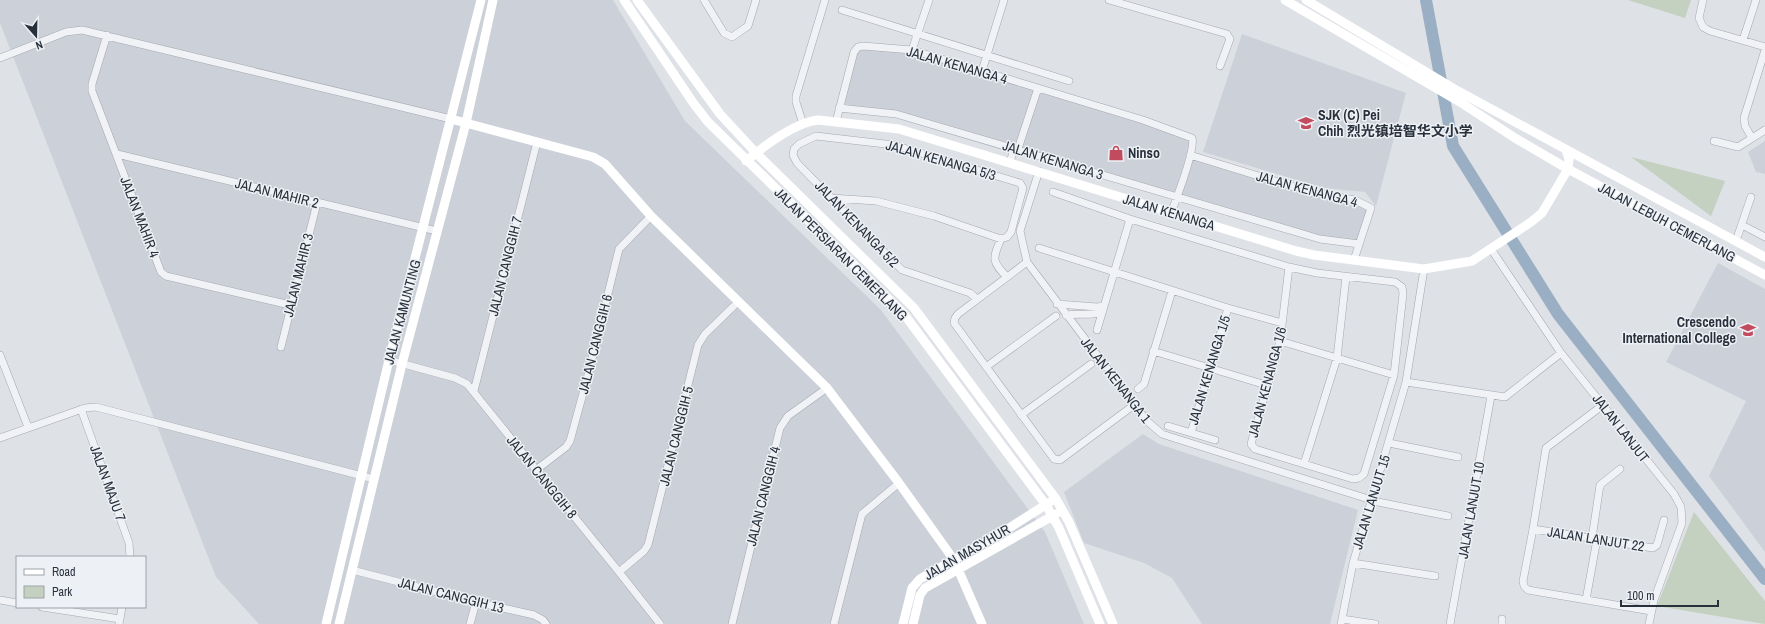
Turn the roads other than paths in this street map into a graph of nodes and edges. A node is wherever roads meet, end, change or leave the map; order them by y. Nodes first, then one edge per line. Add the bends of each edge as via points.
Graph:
1 (481, 0) edge
2 (494, 0) edge
3 (624, 0) edge
4 (637, 0) edge
5 (704, 0) edge
6 (756, 0) edge
7 (825, 0) edge
8 (930, 0) edge
9 (1004, 0) edge
10 (1109, 0) edge
11 (1285, 0) edge
12 (1306, 0) edge
13 (1703, 0) edge
14 (1756, 0) edge
15 (842, 10) dead end
16 (918, 33) junction
17 (107, 35) junction
18 (1743, 40) junction
19 (1765, 46) edge
20 (912, 50) junction
21 (1765, 50) edge
22 (986, 56) junction
23 (0, 58) edge
24 (1220, 66) dead end
25 (982, 71) junction
26 (1069, 81) dead end
27 (1038, 88) junction
28 (839, 108) junction
29 (450, 119) junction
30 (836, 122) junction
31 (466, 123) junction
32 (803, 124) junction
33 (1765, 130) edge
34 (1752, 138) junction
35 (1714, 141) dead end
36 (537, 142) junction
37 (1016, 149) junction
38 (1566, 150) junction
39 (793, 152) joint
40 (756, 153) junction
41 (117, 154) junction
42 (1190, 155) junction
43 (1551, 159) junction
44 (1585, 160) junction
45 (746, 161) junction
46 (1010, 163) junction
47 (1568, 169) junction
48 (1039, 171) junction
49 (1587, 180) junction
50 (1556, 191) junction
51 (1053, 192) dead end
52 (1177, 197) junction
53 (1751, 197) dead end
54 (831, 198) junction
55 (317, 203) junction
56 (1171, 213) junction
57 (651, 216) junction
58 (1130, 219) junction
59 (1742, 225) junction
60 (423, 228) junction
61 (437, 231) junction
62 (1765, 238) edge
63 (1001, 239) junction
64 (1736, 242) junction
65 (1359, 244) junction
66 (1039, 248) dead end
67 (1491, 249) junction
68 (1765, 257) edge
69 (1354, 260) junction
70 (1027, 262) junction
71 (1289, 267) junction
72 (1424, 269) junction
73 (1115, 274) junction
74 (1765, 275) edge
75 (1007, 277) junction
76 (1346, 277) junction
77 (1172, 291) junction
78 (977, 299) junction
79 (738, 302) junction
80 (1057, 304) junction
81 (290, 305) junction
82 (1228, 308) junction
83 (1103, 309) junction
84 (1066, 315) junction
85 (1056, 316) dead end
86 (1282, 323) junction
87 (1098, 330) dead end
88 (1280, 341) junction
89 (281, 347) dead end
90 (1153, 351) junction
91 (1562, 353) junction
92 (0, 355) edge
93 (1337, 358) junction
94 (389, 360) junction
95 (402, 364) junction
96 (1091, 364) dead end
97 (986, 367) junction
98 (1209, 368) junction
99 (1394, 375) junction
100 (1406, 382) junction
101 (1266, 386) junction
102 (827, 388) junction
103 (1138, 389) dead end
104 (474, 391) junction
105 (1491, 396) junction
106 (1134, 405) junction
107 (1603, 405) junction
108 (81, 409) junction
109 (1021, 415) junction
110 (1168, 426) dead end
111 (28, 427) junction
112 (1191, 432) junction
113 (0, 438) edge
114 (1215, 440) dead end
115 (1389, 442) junction
116 (1458, 456) dead end
117 (1304, 464) junction
118 (1620, 469) dead end
119 (536, 470) junction
120 (362, 476) junction
121 (374, 479) junction
122 (899, 483) junction
123 (1056, 499) junction
124 (1371, 500) junction
125 (1046, 505) junction
126 (1063, 510) junction
127 (1052, 516) junction
128 (1448, 516) dead end
129 (1664, 520) dead end
130 (1533, 529) junction
131 (1594, 539) junction
132 (130, 556) edge
133 (954, 560) junction
134 (1353, 562) junction
135 (958, 569) junction
136 (352, 570) junction
137 (619, 572) junction
138 (1435, 576) dead end
139 (0, 600) edge
140 (1586, 600) junction
141 (476, 602) junction
142 (16, 603) edge
143 (47, 608) edge
144 (122, 608) edge
145 (1651, 611) junction
146 (1341, 621) edge
147 (120, 622) edge
148 (326, 624) edge
149 (339, 624) edge
150 (470, 624) edge
151 (546, 624) edge
152 (660, 624) edge
153 (732, 624) edge
154 (834, 624) edge
155 (903, 624) edge
156 (913, 624) edge
157 (982, 624) edge
158 (1100, 624) edge
159 (1113, 624) edge
160 (1375, 624) edge
161 (1450, 624) edge
162 (1649, 624) edge

1 - 29 street, JALAN KAMUNTING
2 - 31 street, JALAN KAMUNTING
3 - 45 street, JALAN PERSIARAN CEMERLANG via 694,104
4 - 40 street, JALAN PERSIARAN CEMERLANG via 705,94
5 - 6 street via 724,33 732,37 748,26
7 - 32 street via 796,98
8 - 16 street
9 - 22 street
10 - 24 street via 1227,34 1230,39
11 - 43 street, JALAN LEBUH CEMERLANG via 1460,102
12 - 38 street, JALAN LEBUH CEMERLANG via 1425,72
13 - 18 street via 1698,18 1703,27
14 - 18 street
15 - 16 street
16 - 20 street
16 - 22 street
17 - 23 street via 74,30
17 - 29 street
17 - 41 street, JALAN MAHIR 4 via 91,90
18 - 19 street
20 - 25 street, JALAN KENANGA 4
20 - 28 street, JALAN KENANGA 4 via 863,46 856,48
21 - 34 street via 1744,118 1745,126
22 - 25 street
22 - 26 street
25 - 27 street, JALAN KENANGA 4
27 - 37 street
27 - 42 street, JALAN KENANGA 4 via 1189,136 1193,141
28 - 30 street, JALAN KENANGA 4
28 - 37 street, JALAN KENANGA 3 via 896,114
29 - 31 street
29 - 60 street, JALAN KAMUNTING
30 - 32 street, JALAN KENANGA via 818,120
30 - 46 street, JALAN KENANGA via 900,129
31 - 36 street
31 - 61 street, JALAN KAMUNTING
32 - 40 street, JALAN KENANGA
33 - 34 street
34 - 35 street via 1735,147
36 - 57 street via 600,160
36 - 104 street, JALAN CANGGIH 7
37 - 46 street
37 - 52 street, JALAN KENANGA 3
38 - 44 street, JALAN LEBUH CEMERLANG
38 - 47 street via 1569,159
39 - 54 street, JALAN KENANGA 5/2 via 797,162
39 - 63 street, JALAN KENANGA 5/3 via 811,137 822,136 894,145 1020,183 1023,188 1011,232 1008,237
40 - 45 street, JALAN KENANGA
40 - 123 street, JALAN PERSIARAN CEMERLANG via 914,308
41 - 55 street, JALAN MAHIR 2
41 - 81 street, JALAN MAHIR 4 via 163,274
42 - 52 street, JALAN KENANGA 4
42 - 65 street, JALAN KENANGA 4 via 1314,193 1355,200 1371,208
43 - 47 street, JALAN LEBUH CEMERLANG
43 - 50 street via 1559,172
44 - 47 street via 1575,163
44 - 64 street, JALAN LEBUH CEMERLANG
45 - 125 street, JALAN PERSIARAN CEMERLANG via 904,314
46 - 48 street, JALAN KENANGA
47 - 49 street, JALAN LEBUH CEMERLANG
47 - 50 street, JALAN KENANGA
48 - 56 street, JALAN KENANGA
48 - 70 street, JALAN KENANGA 1 via 1020,231
49 - 50 street via 1569,180
49 - 74 street, JALAN LEBUH CEMERLANG
50 - 67 street, JALAN KENANGA via 1547,207 1531,222
51 - 58 street
52 - 56 street, JALAN KENANGA 4
52 - 65 street, JALAN KENANGA 3 via 1320,239
53 - 59 street
54 - 63 street via 876,201 934,216
54 - 78 street, JALAN KENANGA 5/2 via 902,270 970,293
55 - 60 street, JALAN MAHIR 2
55 - 81 street, JALAN MAHIR 3
56 - 69 street, JALAN KENANGA via 1306,254
57 - 79 street
57 - 119 street, JALAN CANGGIH 6 via 619,249 570,441
58 - 71 street
58 - 73 street
59 - 62 street
59 - 64 street
60 - 61 street, JALAN MAHIR 2
60 - 94 street, JALAN KAMUNTING
61 - 95 street, JALAN KAMUNTING
63 - 75 street via 994,259
64 - 68 street, JALAN LEBUH CEMERLANG
65 - 69 street, JALAN KENANGA 4
66 - 73 street
67 - 72 street, JALAN KENANGA via 1472,261
67 - 91 street, JALAN LANJUT
69 - 72 street, JALAN KENANGA
70 - 75 street
70 - 80 street, JALAN KENANGA 1
71 - 76 street
71 - 86 street, JALAN KENANGA 1/6
72 - 100 street, JALAN LANJUT 15
73 - 77 street
73 - 83 street
75 - 78 street
76 - 93 street
76 - 99 street via 1395,282 1402,287
77 - 82 street
77 - 90 street
78 - 97 street via 956,316 954,321 956,328
79 - 102 street
79 - 137 street, JALAN CANGGIH 5 via 698,344 648,545
80 - 83 street
80 - 84 street, JALAN KENANGA 1
81 - 89 street, JALAN MAHIR 3
82 - 86 street
82 - 98 street, JALAN KENANGA 1/5
83 - 84 street via 1098,314
83 - 87 street
84 - 106 street, JALAN KENANGA 1
85 - 97 street
86 - 88 street, JALAN KENANGA 1/6
88 - 93 street
88 - 101 street, JALAN KENANGA 1/6
90 - 98 street
90 - 103 street via 1144,384
91 - 105 street via 1510,395
91 - 107 street, JALAN LANJUT
92 - 111 street
93 - 99 street
93 - 117 street
94 - 95 street, JALAN CANGGIH 8
94 - 120 street, JALAN KAMUNTING
95 - 104 street, JALAN CANGGIH 8 via 455,378
95 - 121 street, JALAN KAMUNTING
96 - 109 street
97 - 109 street
98 - 101 street
98 - 112 street, JALAN KENANGA 1/5
99 - 117 street via 1363,475 1352,479
100 - 105 street
100 - 115 street, JALAN LANJUT 15
101 - 117 street, JALAN KENANGA 1/6 via 1251,444 1253,448
102 - 122 street
102 - 153 street, JALAN CANGGIH 4 via 788,416 780,428
104 - 119 street, JALAN CANGGIH 8
105 - 161 street, JALAN LANJUT 10
106 - 109 street via 1058,460
106 - 124 street, JALAN KENANGA 1 via 1147,422 1162,434
107 - 130 street via 1546,448
107 - 145 street, JALAN LANJUT via 1674,494 1681,507 1682,523
108 - 111 street
108 - 120 street via 98,408
108 - 132 street, JALAN MAJU 7 via 129,543
110 - 112 street
111 - 113 street
112 - 114 street
115 - 116 street
115 - 124 street, JALAN LANJUT 15
118 - 131 street via 1600,485
119 - 137 street, JALAN CANGGIH 8
120 - 121 street
120 - 148 street, JALAN KAMUNTING
121 - 136 street, JALAN KAMUNTING
122 - 133 street
122 - 154 street via 862,514
123 - 125 street, JALAN MASYHUR
123 - 126 street, JALAN PERSIARAN CEMERLANG
124 - 128 street, JALAN KENANGA 1
124 - 134 street, JALAN LANJUT 15
125 - 127 street, JALAN PERSIARAN CEMERLANG
125 - 133 street, JALAN MASYHUR
126 - 127 street, JALAN MASYHUR
126 - 159 street, JALAN PERSIARAN CEMERLANG
127 - 135 street, JALAN MASYHUR
127 - 158 street, JALAN PERSIARAN CEMERLANG
129 - 131 street, JALAN LANJUT 22 via 1657,545 1653,548
130 - 131 street, JALAN LANJUT 22
130 - 140 street via 1524,586 1528,590
131 - 140 street
133 - 135 street
133 - 155 street, JALAN MASYHUR via 920,579 912,588
134 - 138 street
134 - 146 street, JALAN LANJUT 15
135 - 156 street, JALAN MASYHUR via 925,588 920,595
135 - 157 street
136 - 141 street, JALAN CANGGIH 13
136 - 149 street, JALAN KAMUNTING
137 - 152 street, JALAN CANGGIH 8
139 - 142 street
140 - 145 street
141 - 150 street
141 - 151 street, JALAN CANGGIH 13 via 534,615
143 - 147 street
144 - 147 street
145 - 162 street, JALAN LANJUT
146 - 160 street

